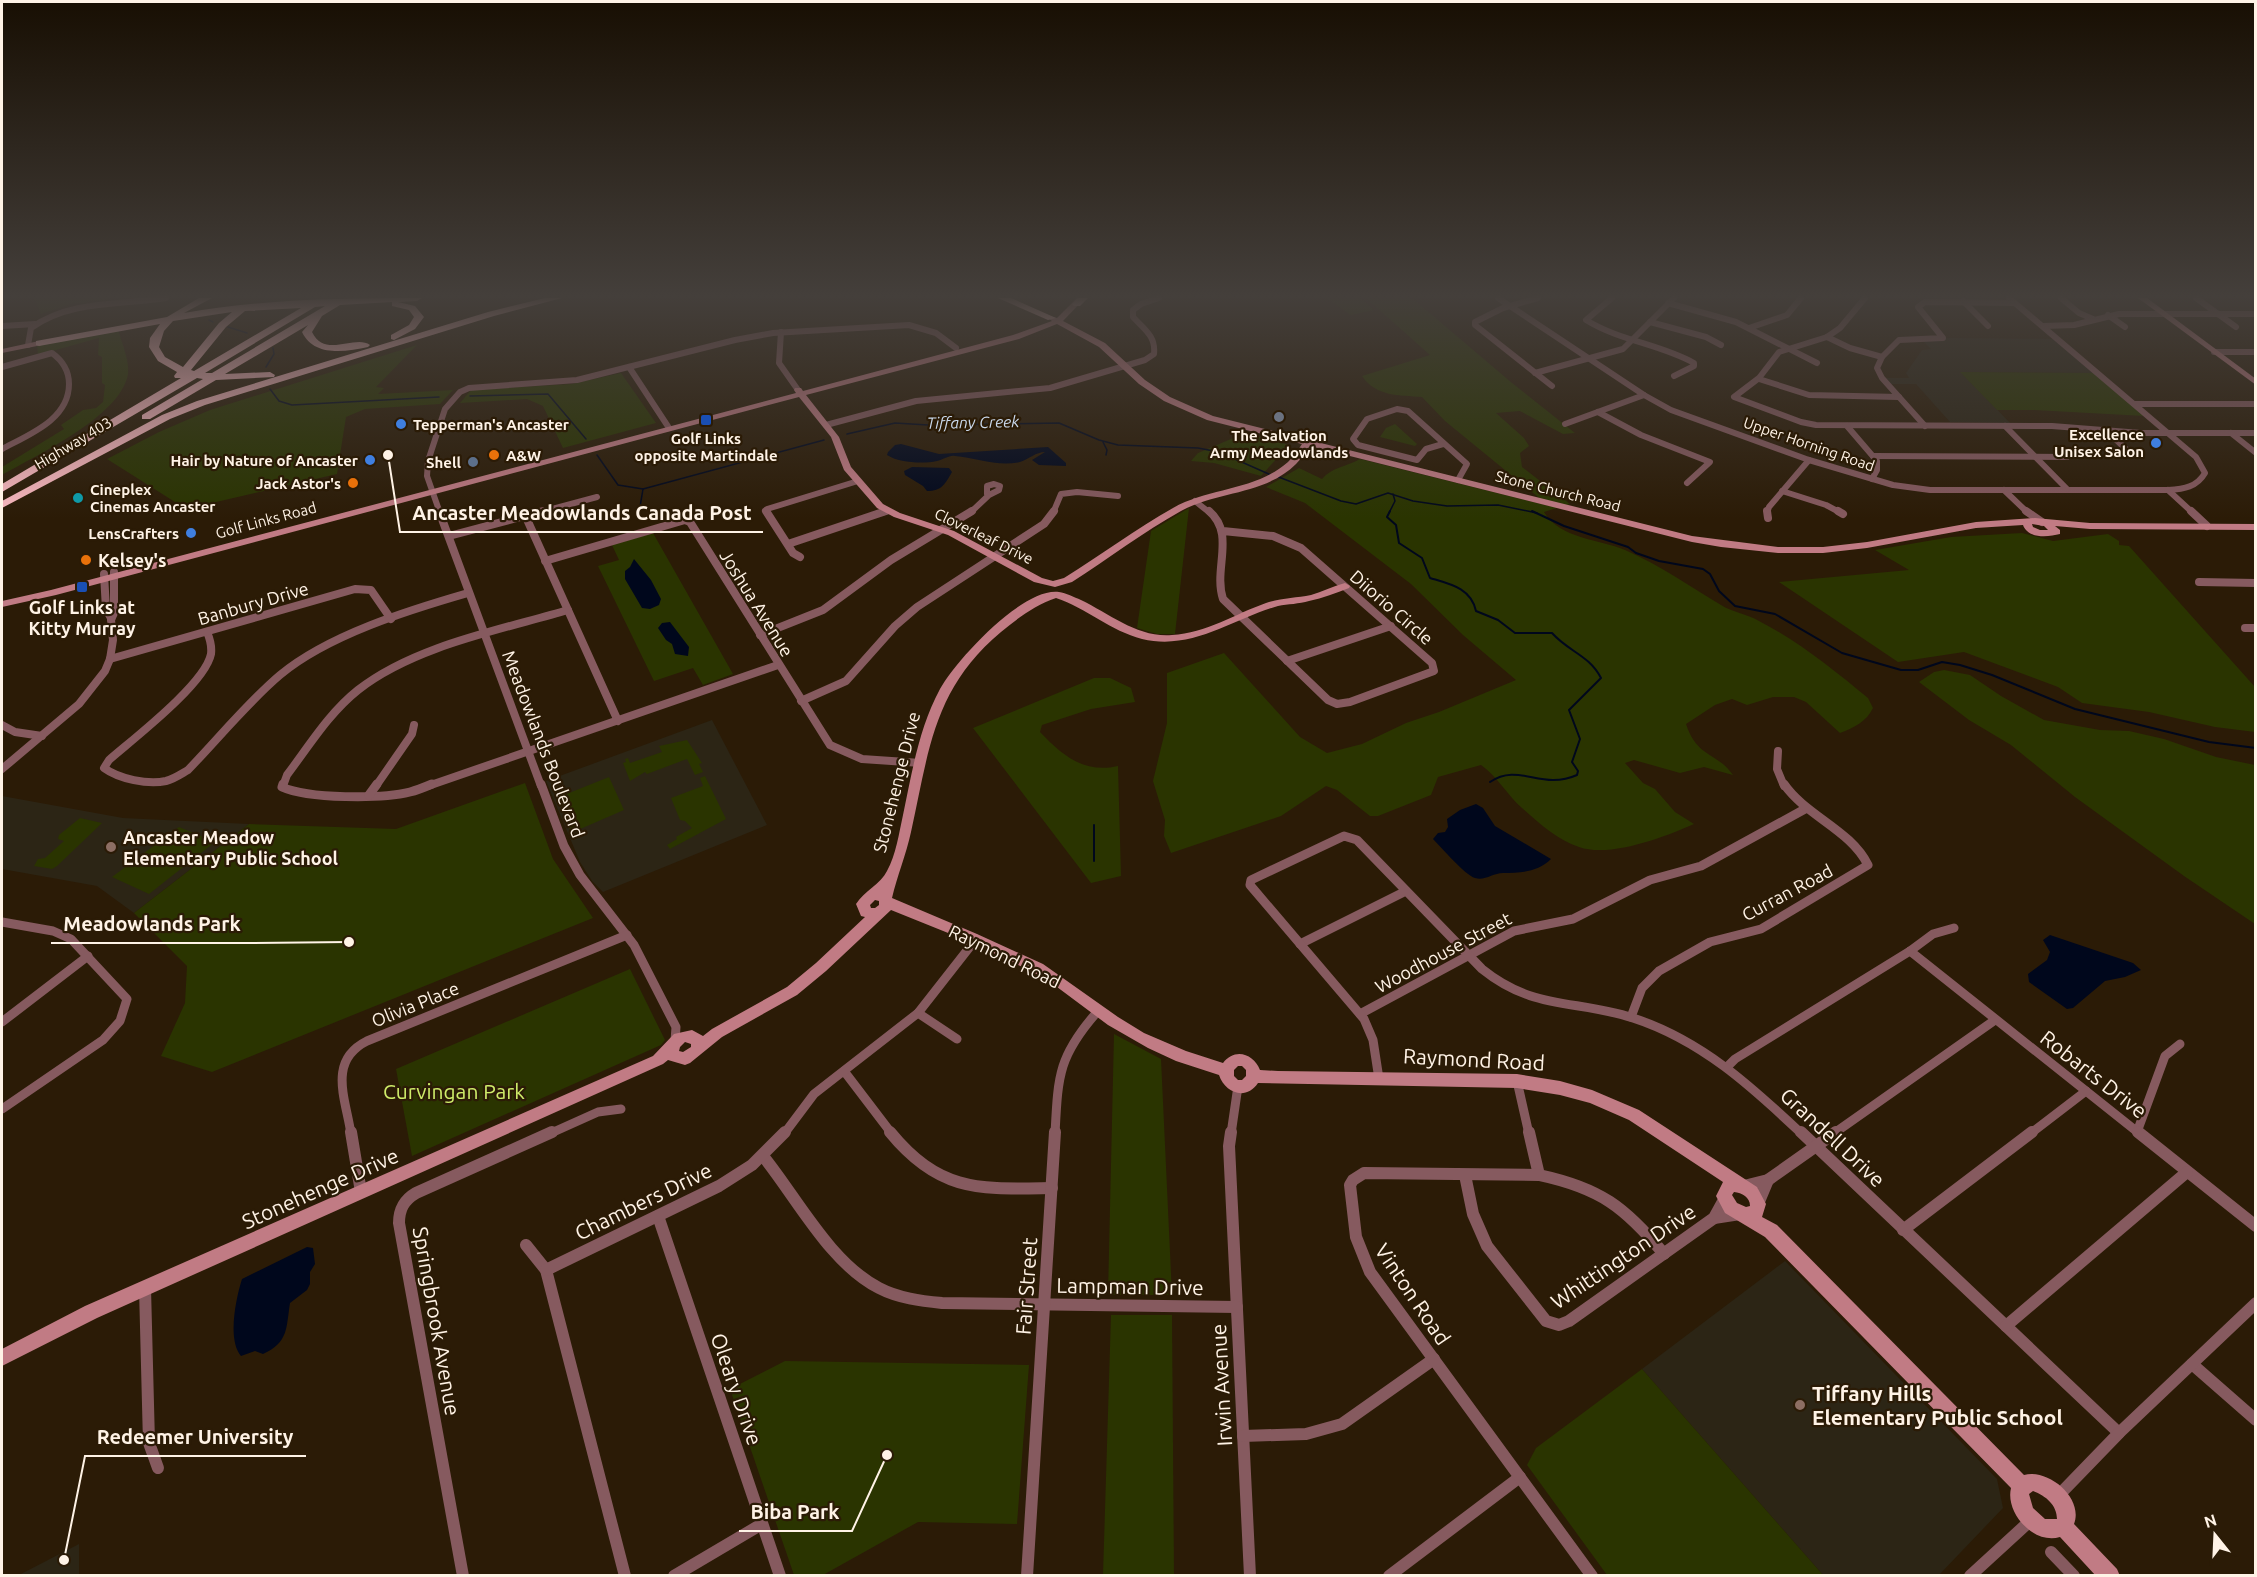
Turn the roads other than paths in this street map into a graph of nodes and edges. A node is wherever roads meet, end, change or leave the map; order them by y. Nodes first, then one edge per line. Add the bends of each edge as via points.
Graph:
1 (68, 372) edge
2 (182, 372) edge
3 (183, 372) edge
4 (200, 372) edge
5 (229, 372) edge
6 (286, 372) edge
7 (304, 372) edge
8 (610, 372) edge
9 (631, 372) edge
10 (785, 372) edge
11 (870, 372) edge
12 (877, 372) edge
13 (1106, 372) edge
14 (1134, 372) edge
15 (1541, 372) edge
16 (1608, 372) edge
17 (1683, 372) edge
18 (1764, 372) edge
19 (1877, 372) edge
20 (2097, 372) edge
21 (2241, 372) edge
22 (1535, 373) joint
23 (194, 375) junction
24 (1674, 376) dead end
25 (1759, 379) junction
26 (2256, 383) edge
27 (1552, 387) dead end
28 (799, 391) junction
29 (1644, 395) junction
30 (1899, 397) junction
31 (2135, 404) junction
32 (2256, 404) edge
33 (1598, 412) junction
34 (1565, 424) dead end
35 (826, 425) junction
36 (668, 426) junction
37 (1847, 426) junction
38 (1924, 426) junction
39 (2005, 426) junction
40 (2106, 430) junction
41 (2166, 432) junction
42 (2231, 432) junction
43 (2256, 433) edge
44 (1303, 443) junction
45 (1443, 444) junction
46 (2, 449) edge
47 (64, 451) junction
48 (2256, 453) edge
49 (2132, 455) dead end
50 (1873, 456) junction
51 (2035, 456) junction
52 (2067, 456) dead end
53 (1809, 460) junction
54 (1872, 479) junction
55 (1458, 480) junction
56 (858, 481) junction
57 (1687, 483) dead end
58 (2, 489) edge
59 (2067, 489) junction
60 (432, 490) junction
61 (2004, 490) junction
62 (2168, 490) junction
63 (1782, 491) junction
64 (987, 494) dead end
65 (1118, 496) dead end
66 (597, 497) dead end
67 (1195, 501) junction
68 (2, 504) edge
69 (886, 511) junction
70 (2025, 511) junction
71 (335, 513) junction
72 (1844, 514) dead end
73 (525, 515) junction
74 (1768, 518) dead end
75 (325, 520) junction
76 (2044, 523) junction
77 (2029, 525) junction
78 (2090, 526) junction
79 (2207, 526) junction
80 (2255, 528) edge
81 (943, 530) junction
82 (1222, 531) junction
83 (2051, 533) junction
84 (257, 534) junction
85 (449, 536) junction
86 (240, 543) junction
87 (788, 544) junction
88 (994, 556) junction
89 (800, 557) dead end
90 (545, 561) junction
91 (109, 575) junction
92 (2199, 582) dead end
93 (2256, 583) edge
94 (1345, 586) junction
95 (1056, 591) junction
96 (468, 593) junction
97 (2, 598) edge
98 (2, 604) edge
99 (568, 610) junction
100 (1240, 616) junction
101 (391, 619) junction
102 (1391, 626) junction
103 (2245, 628) dead end
104 (2256, 628) edge
105 (207, 632) junction
106 (485, 635) junction
107 (760, 635) junction
108 (110, 659) junction
109 (1287, 661) junction
110 (778, 665) junction
111 (801, 701) junction
112 (618, 721) junction
113 (2, 725) edge
114 (414, 725) dead end
115 (42, 736) junction
116 (1778, 751) dead end
117 (528, 752) junction
118 (921, 763) junction
119 (2, 770) edge
120 (369, 795) junction
121 (1805, 809) junction
122 (1406, 891) junction
123 (878, 905) junction
124 (2, 922) edge
125 (1954, 928) dead end
126 (627, 935) junction
127 (976, 939) junction
128 (1300, 944) junction
129 (1910, 951) junction
130 (1469, 955) junction
131 (88, 956) junction
132 (1098, 1011) junction
133 (918, 1013) junction
134 (1360, 1014) junction
135 (1631, 1017) junction
136 (1995, 1020) junction
137 (2, 1022) edge
138 (957, 1039) dead end
139 (683, 1042) junction
140 (2180, 1044) dead end
141 (1727, 1067) junction
142 (1226, 1070) junction
143 (844, 1071) junction
144 (1254, 1076) junction
145 (1379, 1079) junction
146 (1517, 1081) junction
147 (1238, 1086) junction
148 (2086, 1091) junction
149 (2, 1109) edge
150 (621, 1109) dead end
151 (2137, 1132) junction
152 (1816, 1147) junction
153 (764, 1156) junction
154 (1708, 1166) junction
155 (2187, 1172) junction
156 (1465, 1174) junction
157 (1539, 1175) junction
158 (1768, 1180) junction
159 (1742, 1186) junction
160 (1052, 1188) junction
161 (361, 1192) junction
162 (1725, 1197) junction
163 (1751, 1210) junction
164 (658, 1216) junction
165 (1714, 1218) junction
166 (2256, 1226) edge
167 (1903, 1230) junction
168 (526, 1245) dead end
169 (1664, 1254) junction
170 (546, 1270) junction
171 (145, 1288) junction
172 (2256, 1303) edge
173 (1044, 1305) junction
174 (1237, 1307) junction
175 (2006, 1326) junction
176 (2, 1358) edge
177 (1434, 1359) junction
178 (2192, 1364) junction
179 (2256, 1420) edge
180 (2119, 1433) junction
181 (1243, 1437) junction
182 (158, 1468) dead end
183 (1520, 1477) junction
184 (2022, 1486) junction
185 (2057, 1496) junction
186 (2031, 1520) junction
187 (762, 1524) junction
188 (2063, 1527) junction
189 (2051, 1552) dead end
190 (464, 1575) edge
191 (626, 1575) edge
192 (674, 1575) edge
193 (780, 1575) edge
194 (1027, 1575) edge
195 (1250, 1575) edge
196 (1389, 1575) edge
197 (1592, 1575) edge
198 (1970, 1575) edge
199 (2074, 1575) edge
200 (2110, 1575) edge

1 - 46 street via 67,403 40,426
2 - 23 highway
3 - 47 highway
4 - 23 highway, Highway 403
5 - 68 highway, Highway 403
6 - 23 highway
7 - 68 highway via 166,417
8 - 60 street, Meadowlands Boulevard via 578,380 477,386 460,392 445,409 426,468
9 - 36 street
10 - 28 street
11 - 28 main road, Golf Links Road
12 - 28 main road, Golf Links Road
13 - 35 street via 1050,388 912,401
14 - 44 main road, Stone Church Road via 1142,382 1199,414
15 - 22 street
16 - 29 street, Upper Horning Road
17 - 24 street
18 - 25 street
19 - 30 street
20 - 31 street
21 - 26 main road
22 - 27 street
23 - 47 highway, Highway 403
25 - 30 street via 1809,395
25 - 37 street via 1734,397 1736,400 1801,422
28 - 35 main road, Cloverleaf Drive
28 - 36 main road, Golf Links Road
29 - 33 street
29 - 53 street, Upper Horning Road via 1671,410
30 - 38 street
31 - 32 street
31 - 41 street
33 - 34 street
33 - 57 street via 1633,431 1710,462
35 - 56 main road, Cloverleaf Drive via 836,436 845,465
36 - 60 main road, Golf Links Road
37 - 38 street
37 - 50 street
38 - 39 street
39 - 40 street
39 - 51 street
40 - 41 street
40 - 49 street
41 - 42 street
41 - 62 street via 2196,457 2205,473 2198,484
42 - 43 street
42 - 48 street
44 - 55 main road, Stone Church Road
44 - 67 main road, Stonehenge Drive via 1292,463 1260,483
45 - 45 street via 1402,409 1367,419 1353,439 1358,445 1417,460 1426,449
45 - 55 street via 1467,464
47 - 58 highway, Highway 403
50 - 51 street
50 - 54 street via 1878,465
51 - 52 street
51 - 59 street
53 - 54 street, Upper Horning Road
53 - 63 street
54 - 61 street, Upper Horning Road via 1917,489
55 - 77 main road, Stone Church Road via 1654,530 1745,547 1846,548 1974,526
56 - 69 main road, Cloverleaf Drive
56 - 87 street via 767,509
59 - 61 street
59 - 62 street
60 - 71 main road, Golf Links Road
60 - 75 main road, Golf Links Road
60 - 85 street, Meadowlands Boulevard
61 - 70 street
62 - 79 street
63 - 72 street
63 - 74 street via 1767,511
64 - 81 street via 975,510
65 - 88 street via 1061,494 1057,508 1044,524
66 - 73 street
67 - 82 street via 1216,518
67 - 95 main road, Stonehenge Drive via 1161,518
69 - 81 main road, Cloverleaf Drive
69 - 87 street
70 - 76 street
70 - 77 street
71 - 75 main road
71 - 84 main road, Golf Links Road
73 - 85 street
73 - 90 street
75 - 86 main road, Golf Links Road
76 - 77 main road
76 - 78 main road
76 - 83 main road via 2053,529
77 - 83 main road via 2043,534
78 - 79 main road
78 - 83 main road
79 - 80 main road
81 - 88 main road, Cloverleaf Drive
81 - 107 street via 873,572 823,610
82 - 94 street, Diiorio Circle via 1285,539
82 - 100 street, Diiorio Circle via 1219,588
84 - 86 main road
84 - 91 main road, Golf Links Road
85 - 96 street, Meadowlands Boulevard
86 - 91 main road, Golf Links Road
87 - 89 street
88 - 95 main road, Cloverleaf Drive
88 - 111 street via 917,607 850,678
90 - 99 street
90 - 107 street, Joshua Avenue via 685,520 690,522
91 - 97 main road, Golf Links Road
91 - 98 main road, Golf Links Road
91 - 108 street via 106,609 113,640
92 - 93 street
94 - 100 main road, Cloverleaf Drive
94 - 102 street, Diiorio Circle
95 - 100 main road, Cloverleaf Drive via 1130,630 1154,638 1188,637
95 - 118 main road, Stonehenge Drive via 992,633 957,669 933,713
96 - 101 street
96 - 106 street, Meadowlands Boulevard
99 - 106 street
99 - 112 street
100 - 109 street, Diiorio Circle
101 - 105 street, Banbury Drive via 371,591 355,589
101 - 105 street via 332,642 291,664 177,777 158,783 105,771 109,760 201,673 212,650
102 - 109 street
102 - 109 street, Diiorio Circle via 1432,663 1434,671 1337,704
103 - 104 street
105 - 108 street, Banbury Drive
106 - 117 street, Meadowlands Boulevard
106 - 120 street via 398,666 359,689 287,775 282,787 288,792 307,794
107 - 110 street, Joshua Avenue
108 - 115 street via 79,704
110 - 111 street, Joshua Avenue
110 - 112 street
111 - 118 street, Joshua Avenue via 824,738 840,751 868,760
112 - 117 street
113 - 115 street via 16,732
114 - 120 street via 412,734
115 - 119 street
116 - 121 street via 1776,767
117 - 120 street via 410,792
117 - 126 street, Meadowlands Boulevard via 570,859
118 - 123 main road, Stonehenge Drive via 903,839
121 - 130 street, Woodhouse Street via 1701,866 1650,880 1573,919 1514,931
121 - 135 street, Curran Road via 1864,855 1868,865 1761,929 1710,942 1659,971 1642,988
122 - 128 street
122 - 128 street, Grandell Drive via 1358,840 1348,836 1254,878 1250,883 1252,889
122 - 130 street, Grandell Drive
123 - 127 main road, Raymond Road
123 - 139 main road via 856,932 792,991 717,1033
124 - 131 street via 53,931 71,939
125 - 129 street via 1933,934
126 - 139 street, Meadowlands Boulevard
126 - 161 street, Olivia Place via 368,1041 348,1053 341,1071
127 - 132 main road, Raymond Road via 1051,975
127 - 133 street, Chambers Drive
128 - 134 street
129 - 136 street, Robarts Drive
129 - 141 street
130 - 134 street, Woodhouse Street
130 - 135 street, Grandell Drive via 1502,985 1524,997
131 - 137 street
131 - 149 street via 127,999 120,1022 103,1040
132 - 142 main road, Raymond Road via 1151,1043
132 - 160 street, Fair Street via 1075,1037 1060,1069
133 - 138 street
133 - 143 street, Chambers Drive
134 - 145 street via 1373,1040
135 - 141 street, Grandell Drive via 1678,1038
136 - 148 street, Robarts Drive
136 - 152 street
139 - 161 main road, Stonehenge Drive via 658,1060
140 - 151 street via 2165,1056
141 - 152 street, Grandell Drive
142 - 144 main road via 1230,1064 1242,1061 1252,1067
142 - 147 main road via 1230,1082
143 - 153 street, Chambers Drive via 814,1094
143 - 160 street via 909,1154 933,1173 975,1187
144 - 145 main road, Raymond Road
144 - 147 main road via 1247,1084
145 - 146 main road, Raymond Road
146 - 154 main road, Raymond Road via 1572,1091 1634,1114
146 - 157 street
147 - 174 street, Irwin Avenue via 1229,1146
148 - 151 street, Robarts Drive
148 - 167 street
150 - 190 street, Springbrook Avenue via 598,1112 416,1193 401,1205 399,1223
151 - 155 street, Robarts Drive
152 - 158 street
152 - 167 street, Grandell Drive
153 - 164 street, Chambers Drive via 730,1180
153 - 173 street, Lampman Drive via 838,1256 882,1291 924,1302
154 - 159 main road, Raymond Road
154 - 162 main road, Raymond Road
155 - 166 street, Robarts Drive
155 - 175 street
156 - 157 street, Vinton Road
156 - 169 street, Whittington Drive via 1473,1214 1487,1246 1546,1321 1554,1325 1569,1321
156 - 177 street, Vinton Road via 1364,1173 1350,1185 1354,1227 1367,1266
157 - 169 street, Vinton Road via 1607,1199 1628,1214
158 - 159 street
158 - 163 street
159 - 162 main road via 1729,1186
159 - 163 main road via 1752,1192
160 - 173 street, Fair Street
161 - 171 main road, Stonehenge Drive
162 - 163 main road via 1731,1208
162 - 165 street, Whittington Drive
163 - 165 street, Whittington Drive
163 - 184 main road
164 - 170 street, Chambers Drive
164 - 187 street, Oleary Drive
165 - 169 street, Whittington Drive
167 - 175 street, Grandell Drive
168 - 170 street
170 - 191 street
171 - 176 main road, Stonehenge Drive
171 - 182 street via 149,1443
172 - 178 street
173 - 174 street, Lampman Drive
173 - 194 street, Fair Street
174 - 181 street, Irwin Avenue
175 - 180 street, Grandell Drive
177 - 181 street via 1328,1430 1304,1435
177 - 183 street, Vinton Road
178 - 179 street
178 - 180 street
180 - 185 street
181 - 195 street, Irwin Avenue
183 - 196 street
183 - 197 street, Vinton Road
184 - 185 main road via 2040,1484
184 - 186 main road via 2020,1504
185 - 188 main road via 2067,1515
186 - 188 main road via 2051,1530
186 - 198 street
187 - 192 street
187 - 193 street, Oleary Drive
188 - 200 main road
189 - 199 street

